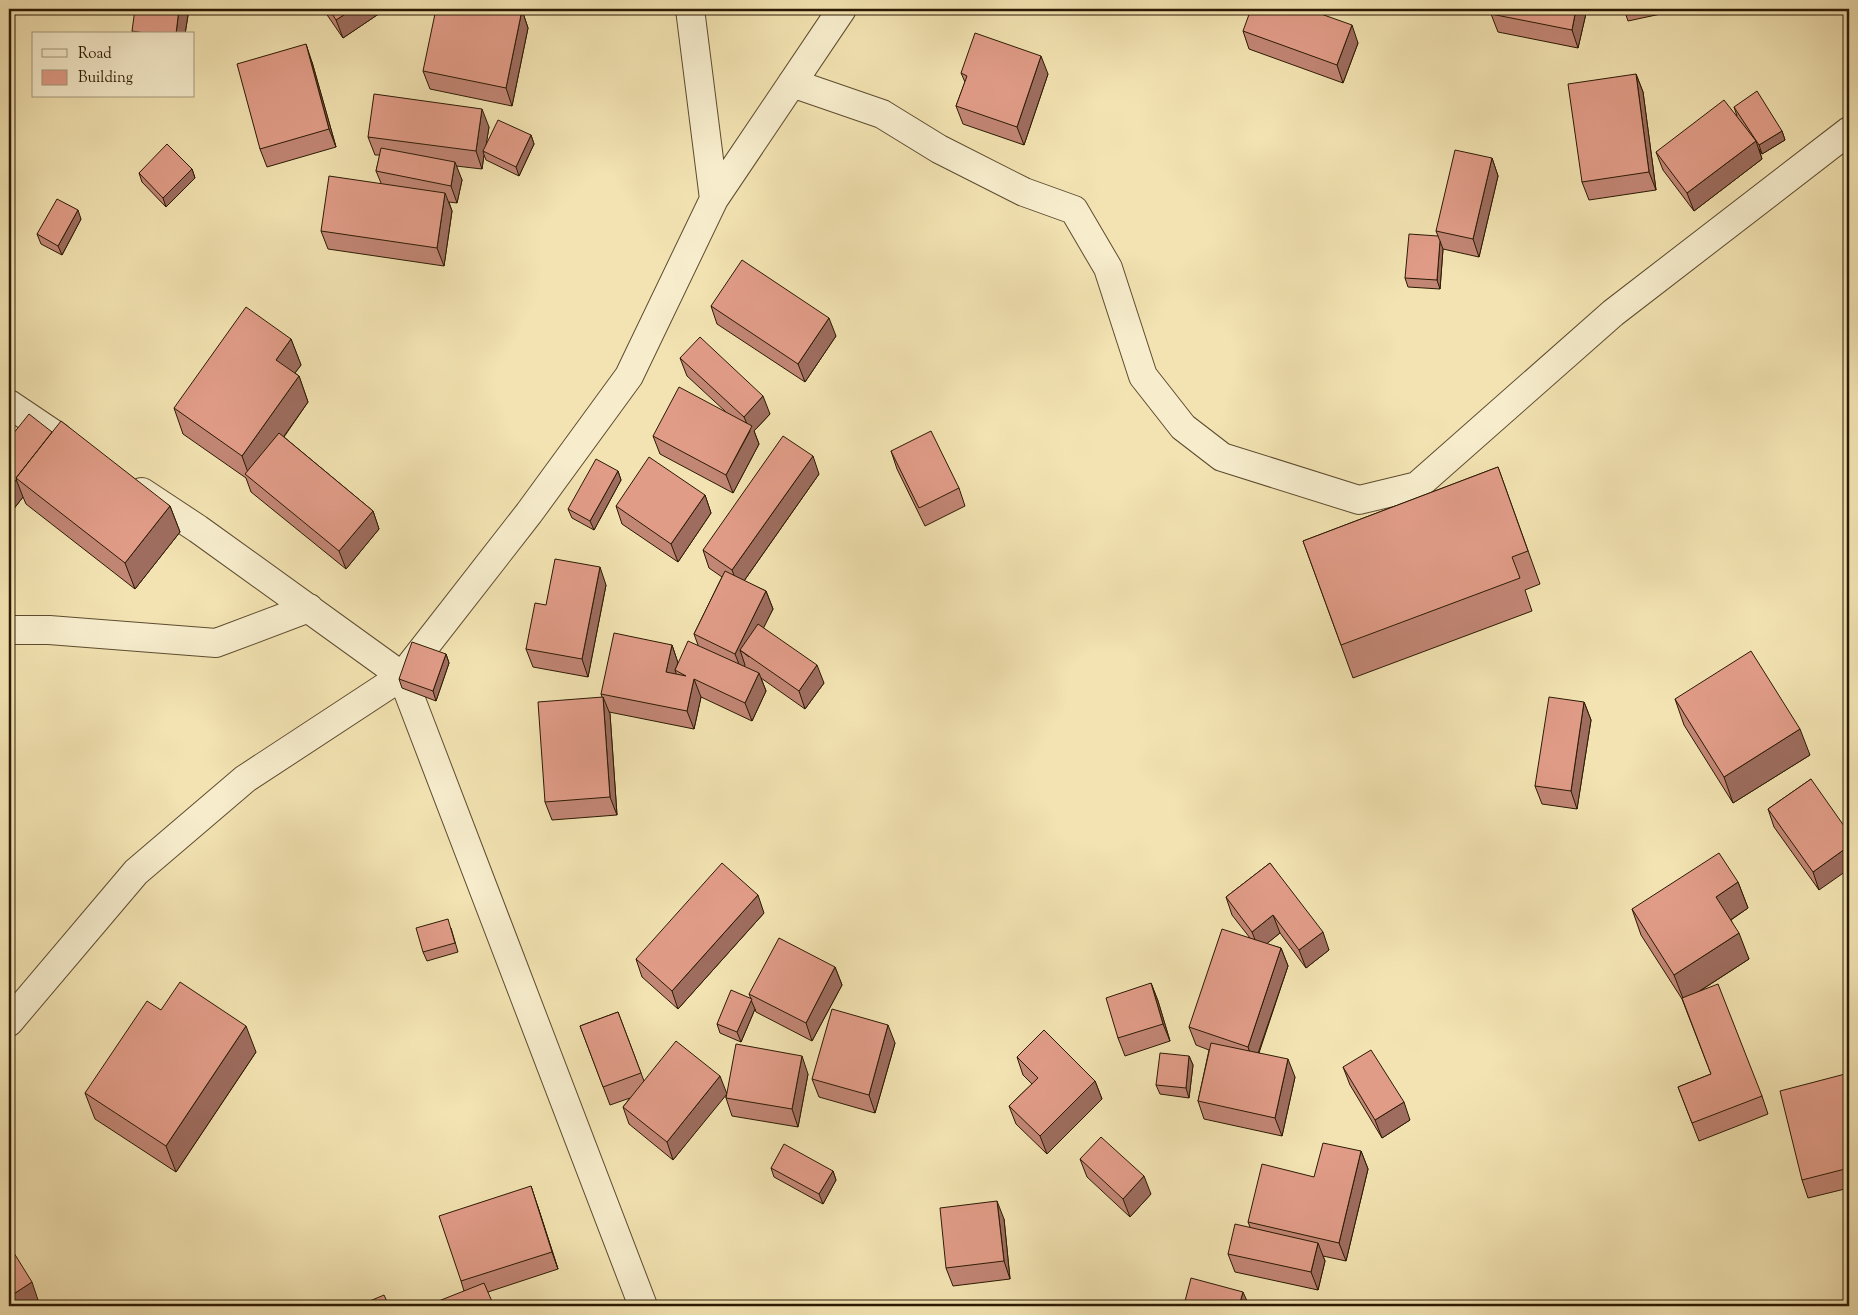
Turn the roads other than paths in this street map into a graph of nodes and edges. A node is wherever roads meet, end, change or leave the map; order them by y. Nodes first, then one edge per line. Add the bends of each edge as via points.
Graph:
1 (690, 9) edge
2 (842, 9) edge
3 (792, 83) junction
4 (1849, 131) edge
5 (714, 199) junction
6 (9, 404) edge
7 (83, 453) edge
8 (124, 480) edge
9 (309, 608) junction
10 (9, 630) edge
11 (402, 676) junction
12 (9, 1022) edge
13 (643, 1306) edge

1 - 5 street
2 - 3 street
3 - 4 street via 882,114 940,149 1024,192 1074,210 1108,268 1143,376 1183,427 1222,457 1359,500 1417,486 1613,313
3 - 5 street
5 - 11 street via 629,376 529,513
6 - 7 street
8 - 9 street
9 - 10 street via 216,643 49,630
9 - 11 street
11 - 12 street via 245,779 136,872
11 - 13 street

